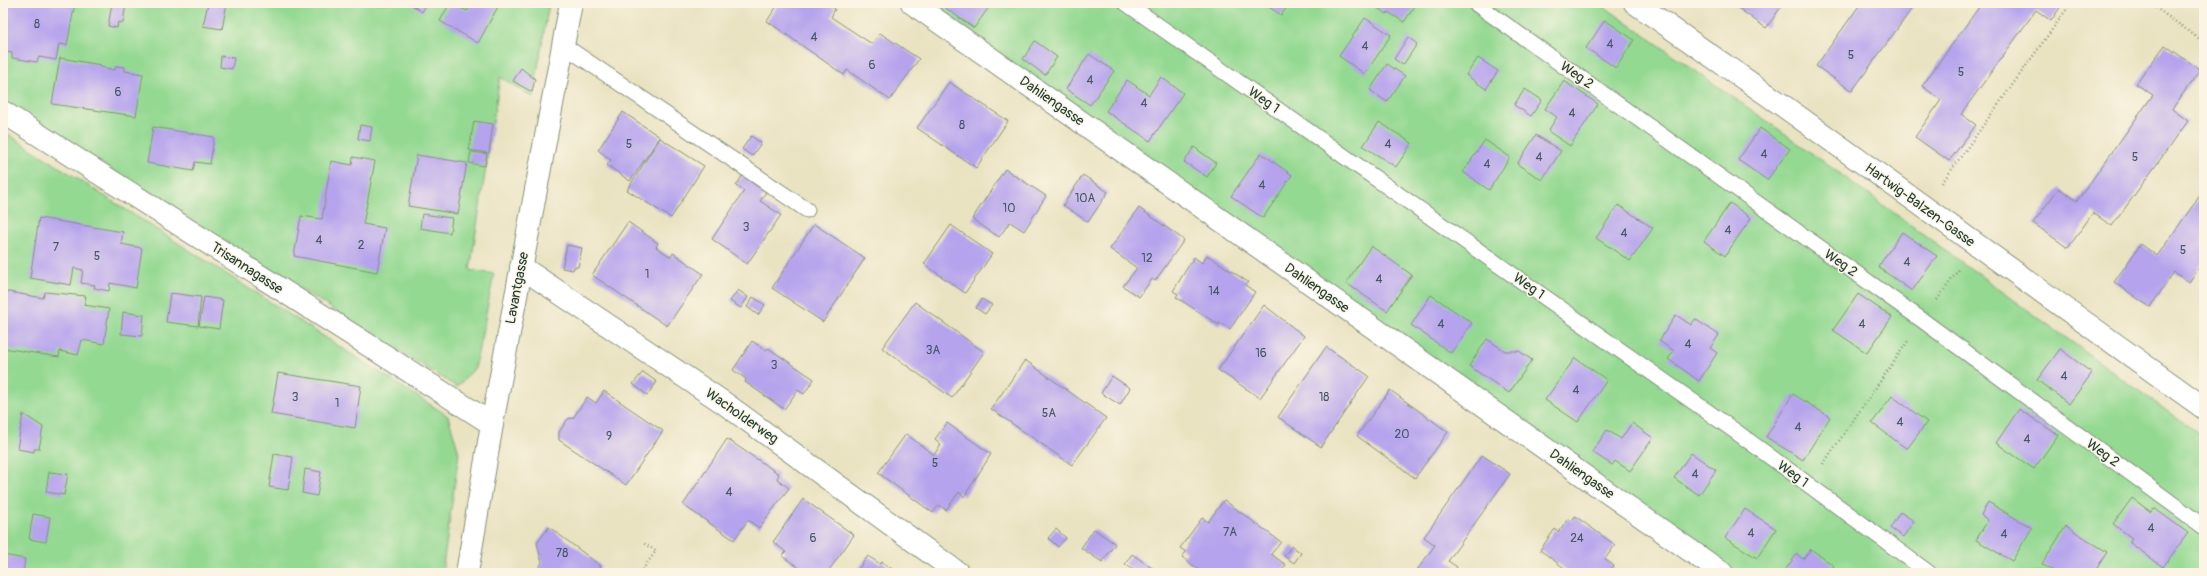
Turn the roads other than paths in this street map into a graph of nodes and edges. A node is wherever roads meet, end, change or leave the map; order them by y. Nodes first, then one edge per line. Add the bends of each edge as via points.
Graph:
1 (571, 3) edge
2 (912, 3) edge
3 (1126, 3) edge
4 (1475, 3) edge
5 (1635, 3) edge
6 (563, 45) junction
7 (3, 112) edge
8 (807, 210) dead end
9 (521, 267) junction
10 (2204, 408) edge
11 (492, 424) junction
12 (2204, 527) edge
13 (467, 573) edge
14 (958, 573) edge
15 (1722, 573) edge
16 (1929, 573) edge

1 - 6 street, Lavantgasse
2 - 15 street, Dahliengasse
3 - 16 lane, Weg 1 via 1809,485
4 - 12 lane, Weg 2 via 1922,320
5 - 10 street, Hartwig-Balzen-Gasse
6 - 8 lane
6 - 9 street, Lavantgasse
7 - 11 street, Trisannagasse
9 - 11 street, Lavantgasse
9 - 14 street, Wacholderweg via 724,403
11 - 13 street, Lavantgasse

